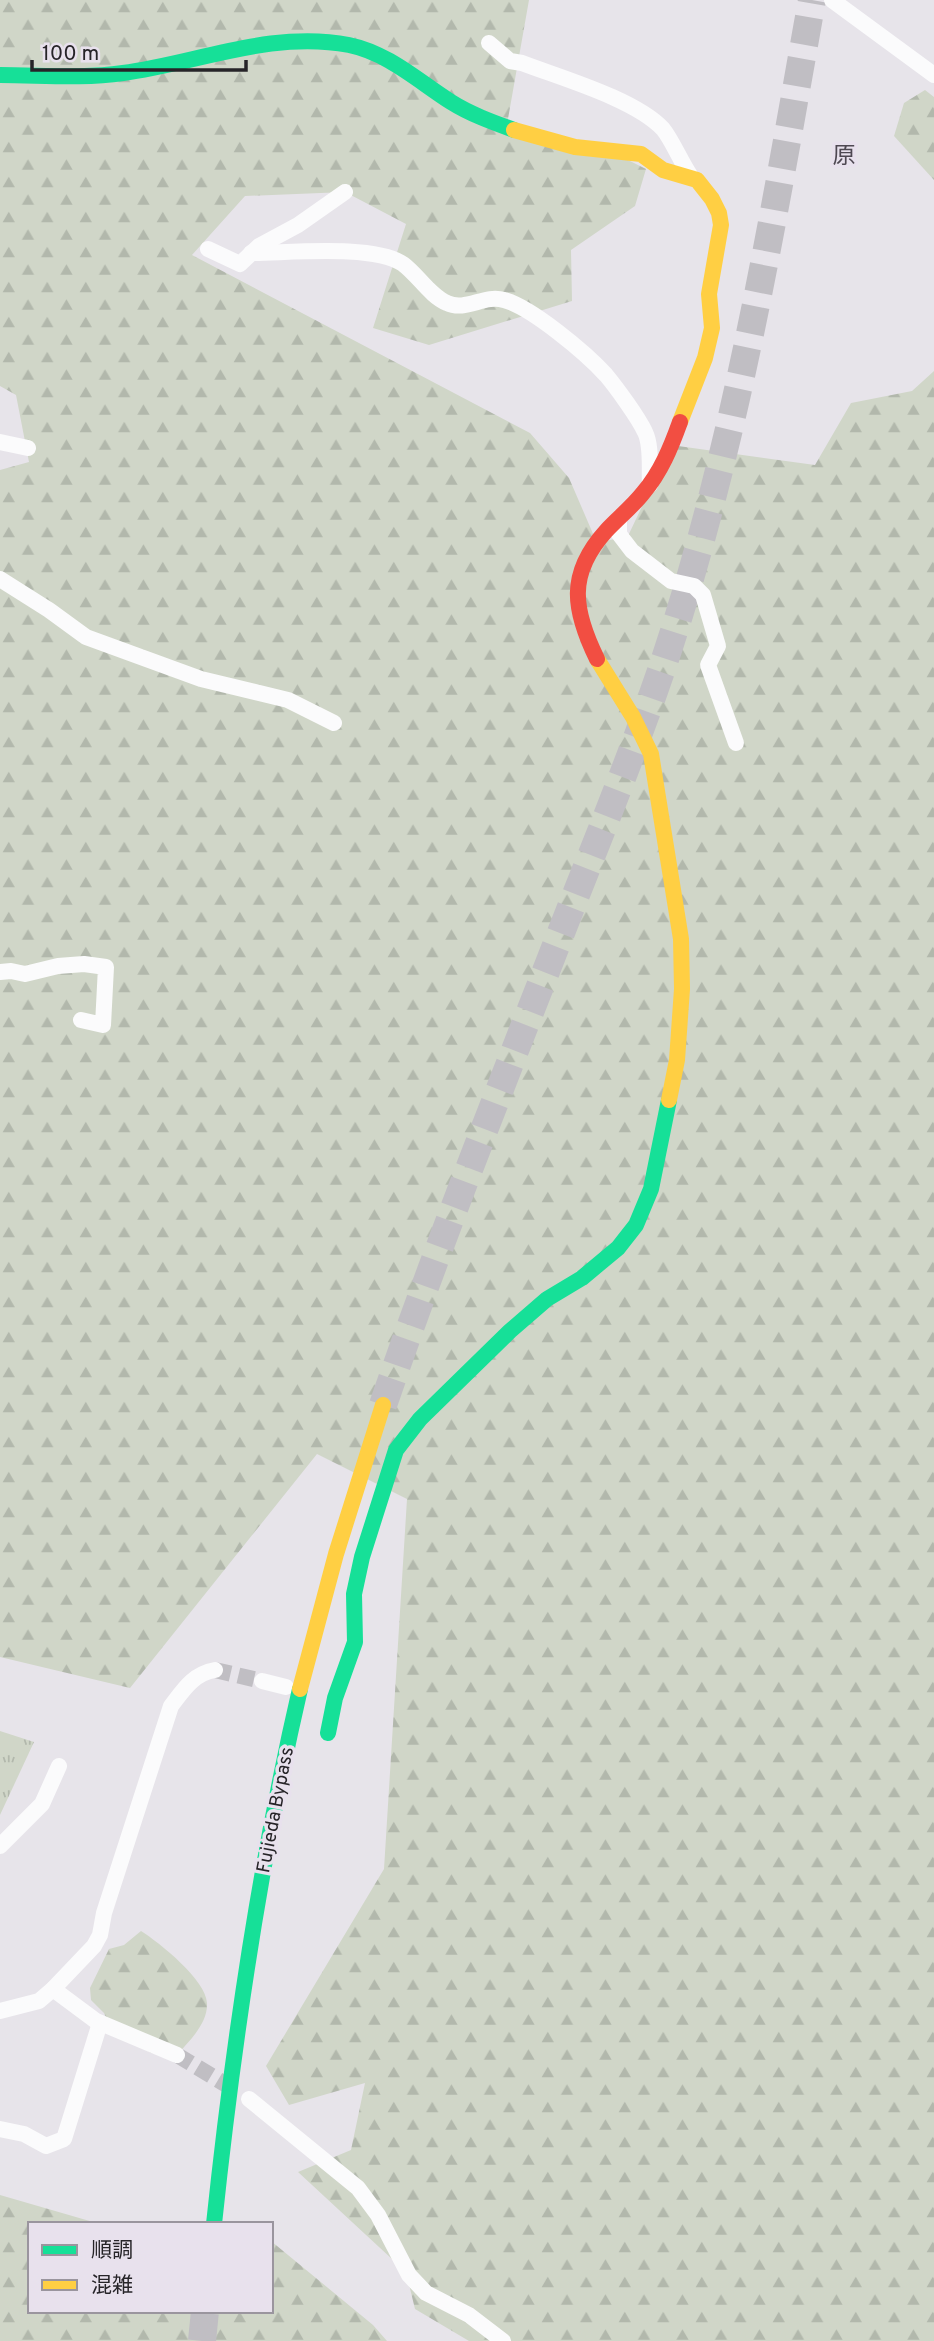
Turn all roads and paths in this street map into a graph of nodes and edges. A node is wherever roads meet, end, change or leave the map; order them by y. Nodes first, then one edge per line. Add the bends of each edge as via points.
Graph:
1 (832, 0) edge
2 (489, 43) dead end
3 (0, 75) edge
4 (934, 75) edge
5 (690, 175) junction
6 (345, 192) dead end
7 (208, 249) dead end
8 (251, 253) junction
9 (0, 442) edge
10 (28, 447) dead end
11 (650, 485) junction
12 (619, 519) junction
13 (0, 579) edge
14 (334, 723) dead end
15 (736, 743) dead end
16 (0, 972) edge
17 (82, 1020) dead end
18 (383, 1405) tunnel mouth
19 (215, 1670) tunnel mouth
20 (262, 1681) tunnel mouth
21 (286, 1687) dead end
22 (328, 1733) dead end
23 (59, 1766) dead end
24 (0, 1846) edge
25 (52, 1989) junction
26 (0, 2011) edge
27 (100, 2023) junction
28 (177, 2055) tunnel mouth
29 (249, 2099) tunnel mouth
30 (0, 2129) edge
31 (214, 2222) edge
32 (503, 2341) edge

1 - 4 street
2 - 5 street via 510,61 622,102 650,117 665,131
3 - 5 main road via 120,73 248,46 329,42 366,49 399,64 469,112 522,133 593,150 639,153 663,170
5 - 11 main road via 701,183 723,230 709,294 713,323 708,350 664,462
6 - 8 street
7 - 8 street via 240,264
8 - 11 street via 388,257 403,264 446,303 461,307 491,298 525,308 606,376 646,433
9 - 10 street
11 - 12 main road
12 - 15 street via 619,534 632,551 671,581 694,586 703,595 718,646 708,665
12 - 22 main road via 587,553 577,586 590,649 642,731 650,754 681,939 677,1060 652,1189 636,1225 618,1248 510,1331 420,1419 396,1450 354,1594 355,1642 327,1696
13 - 14 street via 86,637 201,679 288,700
16 - 17 street via 25,974 84,964 106,967 103,1025
18 - 31 main road, Fujieda Bypass via 341,1535 296,1704 246,1976
19 - 25 street via 189,1682 171,1706 100,1935
20 - 21 street
23 - 24 street via 42,1804
25 - 26 street via 39,2001
25 - 27 street
27 - 28 street
27 - 30 street via 64,2139 46,2146 24,2134
29 - 32 street via 358,2188 378,2215 409,2275 426,2293 468,2315

